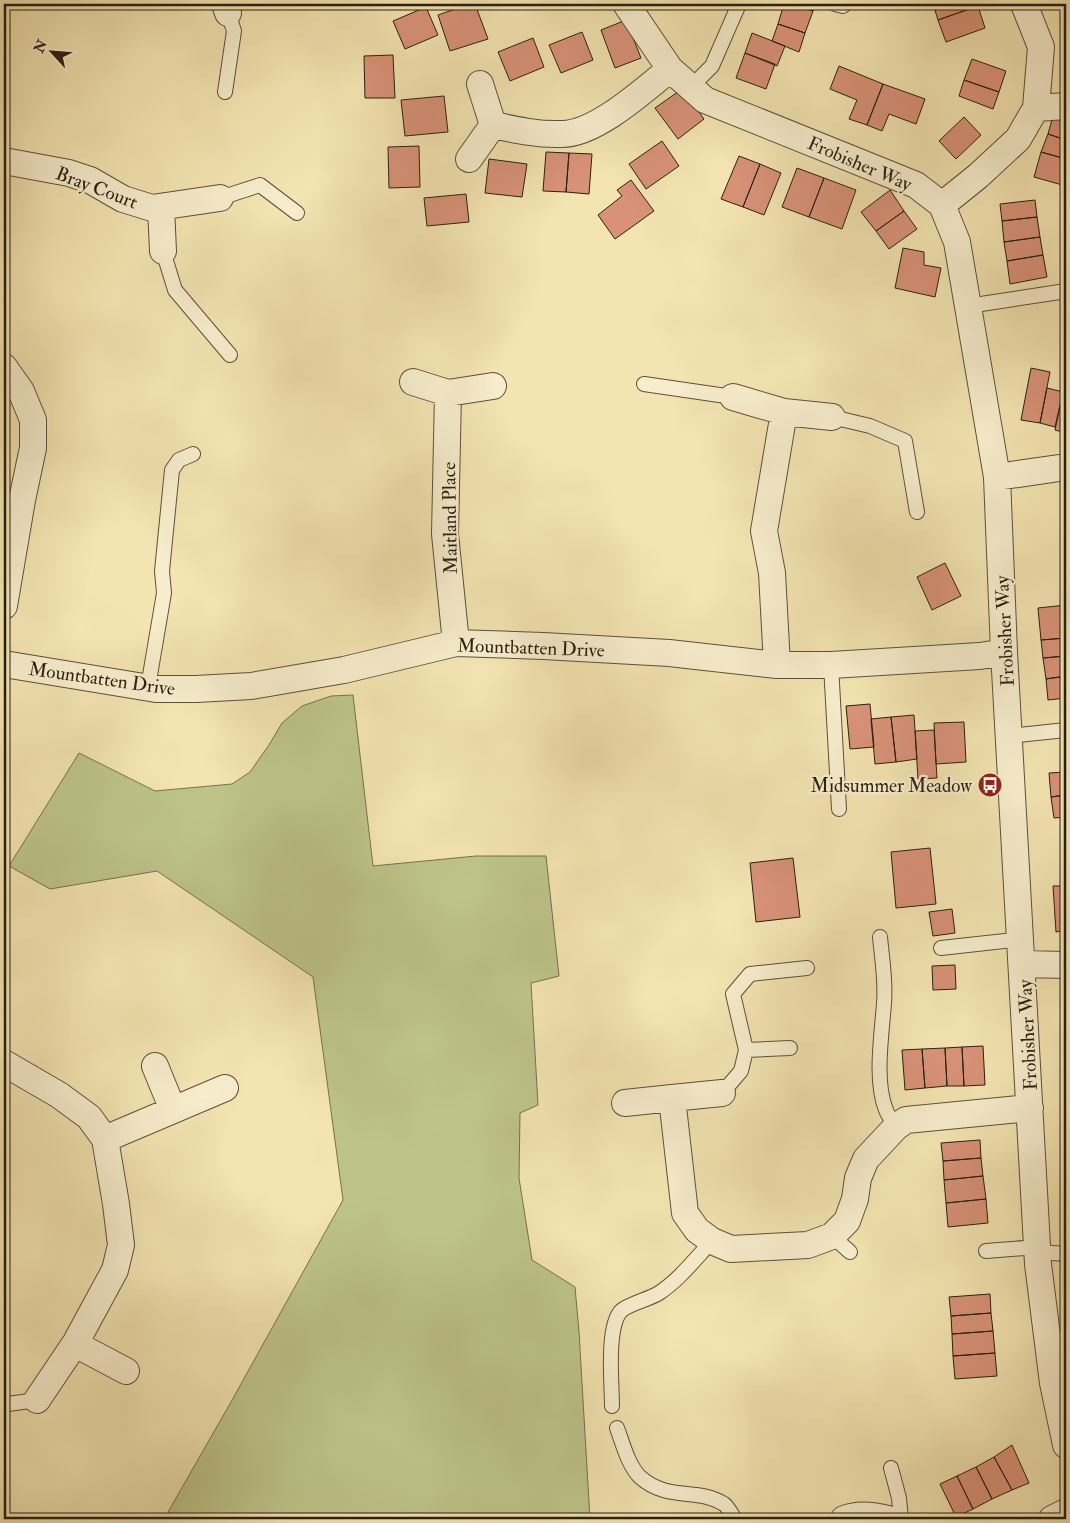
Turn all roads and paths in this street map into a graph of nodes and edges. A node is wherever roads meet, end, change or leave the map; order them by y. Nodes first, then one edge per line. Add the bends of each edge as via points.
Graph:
1 (626, 4) edge
2 (739, 4) edge
3 (1024, 4) edge
4 (226, 8) edge
5 (670, 69) junction
6 (480, 84) dead end
7 (690, 87) junction
8 (225, 92) dead end
9 (1066, 106) edge
10 (1036, 108) junction
11 (493, 125) junction
12 (469, 159) dead end
13 (4, 161) edge
14 (220, 198) joint
15 (942, 205) junction
16 (161, 207) junction
17 (297, 212) dead end
18 (163, 251) joint
19 (1066, 291) edge
20 (968, 306) junction
21 (230, 355) dead end
22 (4, 367) edge
23 (413, 382) dead end
24 (644, 384) dead end
25 (493, 386) dead end
26 (448, 393) junction
27 (732, 397) joint
28 (784, 412) junction
29 (832, 417) joint
30 (193, 454) dead end
31 (1066, 467) edge
32 (997, 477) junction
33 (917, 512) dead end
34 (4, 606) edge
35 (456, 643) junction
36 (1004, 652) junction
37 (4, 664) edge
38 (777, 665) junction
39 (831, 665) junction
40 (148, 687) junction
41 (1066, 730) edge
42 (1009, 736) junction
43 (838, 809) dead end
44 (880, 937) dead end
45 (940, 948) dead end
46 (1022, 951) junction
47 (1066, 965) edge
48 (807, 968) dead end
49 (790, 1048) dead end
50 (746, 1050) junction
51 (4, 1063) edge
52 (155, 1066) dead end
53 (225, 1088) dead end
54 (722, 1094) joint
55 (672, 1098) junction
56 (624, 1103) dead end
57 (1030, 1108) junction
58 (173, 1110) junction
59 (896, 1126) junction
60 (105, 1139) junction
61 (712, 1242) junction
62 (1038, 1250) junction
63 (986, 1251) dead end
64 (1066, 1254) edge
65 (75, 1344) junction
66 (126, 1371) dead end
67 (38, 1400) joint
68 (4, 1403) edge
69 (612, 1406) dead end
70 (617, 1428) dead end
71 (1066, 1445) edge
72 (891, 1468) dead end
73 (1066, 1512) edge
74 (735, 1519) edge
75 (844, 1519) edge
76 (888, 1519) edge
77 (901, 1519) edge
78 (1052, 1519) edge

1 - 5 street, Frobisher Way
2 - 7 lane via 712,66
3 - 10 street via 1041,47
4 - 8 lane via 234,31
5 - 7 street, Frobisher Way
5 - 11 street via 607,118 564,135
6 - 11 street
7 - 15 street, Frobisher Way via 705,100 916,185
9 - 10 street
10 - 15 street via 1018,139
11 - 12 street
13 - 16 street, Bray Court via 69,173 90,180 123,199 152,208
14 - 16 street, Bray Court
14 - 17 lane via 260,185
15 - 20 street, Frobisher Way via 957,242
16 - 18 street, Bray Court
18 - 21 lane via 175,290
19 - 20 lane
20 - 32 street, Frobisher Way
22 - 34 street via 21,391 32,420 33,448
23 - 26 street
24 - 27 lane
25 - 26 street
26 - 35 street, Maitland Place via 445,534
27 - 28 street
28 - 29 street
28 - 38 street via 764,531 772,573
29 - 33 lane via 870,426 905,441
30 - 40 lane via 179,460 172,470 162,571 164,593
31 - 32 street
32 - 36 street, Frobisher Way
35 - 38 street, Mountbatten Drive via 669,653
35 - 40 street, Mountbatten Drive via 344,670 251,686
36 - 39 street, Mountbatten Drive
36 - 42 street, Frobisher Way
37 - 40 street, Mountbatten Drive
38 - 39 street, Mountbatten Drive
39 - 43 lane
41 - 42 lane
42 - 46 street, Frobisher Way
44 - 59 lane via 885,1001 880,1027 882,1090 886,1110
45 - 46 lane
46 - 47 street
46 - 57 street, Frobisher Way
48 - 50 lane via 750,974 733,994
49 - 50 lane
50 - 54 lane via 741,1071
51 - 60 street via 60,1095 89,1117
52 - 58 street
53 - 58 street
54 - 55 street
55 - 56 street
55 - 61 street via 685,1213 697,1230
57 - 59 street via 906,1120
57 - 62 street, Frobisher Way
58 - 60 street
59 - 61 street via 866,1159 841,1244 731,1249
60 - 65 street via 121,1245 115,1270
61 - 69 lane via 658,1294 621,1311 613,1327
62 - 63 lane
62 - 64 lane
62 - 71 street, Frobisher Way via 1053,1383
65 - 66 street
65 - 67 street
67 - 68 lane
70 - 74 lane via 639,1476 658,1489 703,1496 725,1504
72 - 77 lane
73 - 78 street
75 - 76 street via 872,1514

